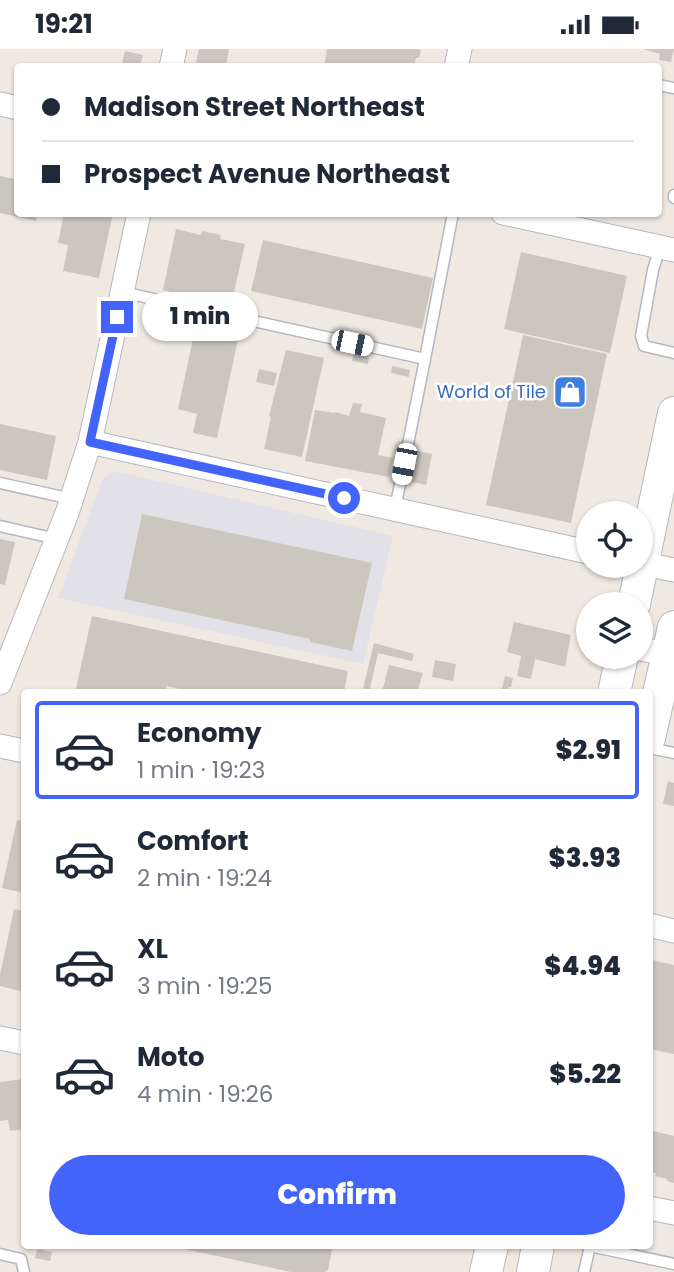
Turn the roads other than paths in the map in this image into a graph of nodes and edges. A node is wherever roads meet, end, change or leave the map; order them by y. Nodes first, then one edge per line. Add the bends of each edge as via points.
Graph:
1 (138, 217) edge
2 (452, 217) edge
3 (533, 217) edge
4 (667, 249) edge
5 (122, 292) junction
6 (674, 353) edge
7 (425, 359) junction
8 (674, 413) edge
9 (90, 442) junction
10 (0, 483) edge
11 (72, 499) junction
12 (395, 509) junction
13 (653, 511) edge
14 (0, 526) edge
15 (57, 539) junction
16 (576, 549) edge
17 (653, 565) edge
18 (674, 570) edge
19 (664, 646) edge
20 (619, 669) edge
21 (0, 683) edge
22 (615, 689) edge
23 (653, 713) edge
24 (0, 745) edge
25 (653, 749) edge
26 (21, 750) edge
27 (674, 753) edge
28 (653, 926) edge
29 (674, 931) edge
30 (0, 1038) edge
31 (21, 1043) edge
32 (653, 1208) edge
33 (674, 1213) edge
34 (491, 1249) edge
35 (537, 1249) edge
36 (589, 1249) edge
37 (604, 1249) edge
38 (0, 1254) edge
39 (674, 1264) edge
40 (24, 1272) edge
41 (486, 1272) edge
42 (533, 1272) edge
43 (584, 1272) edge

1 - 5 street
2 - 7 lane
3 - 4 street
4 - 6 lane via 653,270 641,336 644,346
5 - 7 lane
5 - 9 street
7 - 12 lane
8 - 13 main road
9 - 11 street
9 - 12 street
10 - 11 lane
11 - 15 street
12 - 16 street
14 - 15 lane
15 - 21 street
17 - 18 street
19 - 23 main road
20 - 22 main road
24 - 26 street
25 - 27 lane
28 - 29 street
30 - 31 street
32 - 33 street
34 - 41 main road
35 - 42 main road
36 - 43 lane
37 - 39 lane
38 - 40 lane via 21,1259

